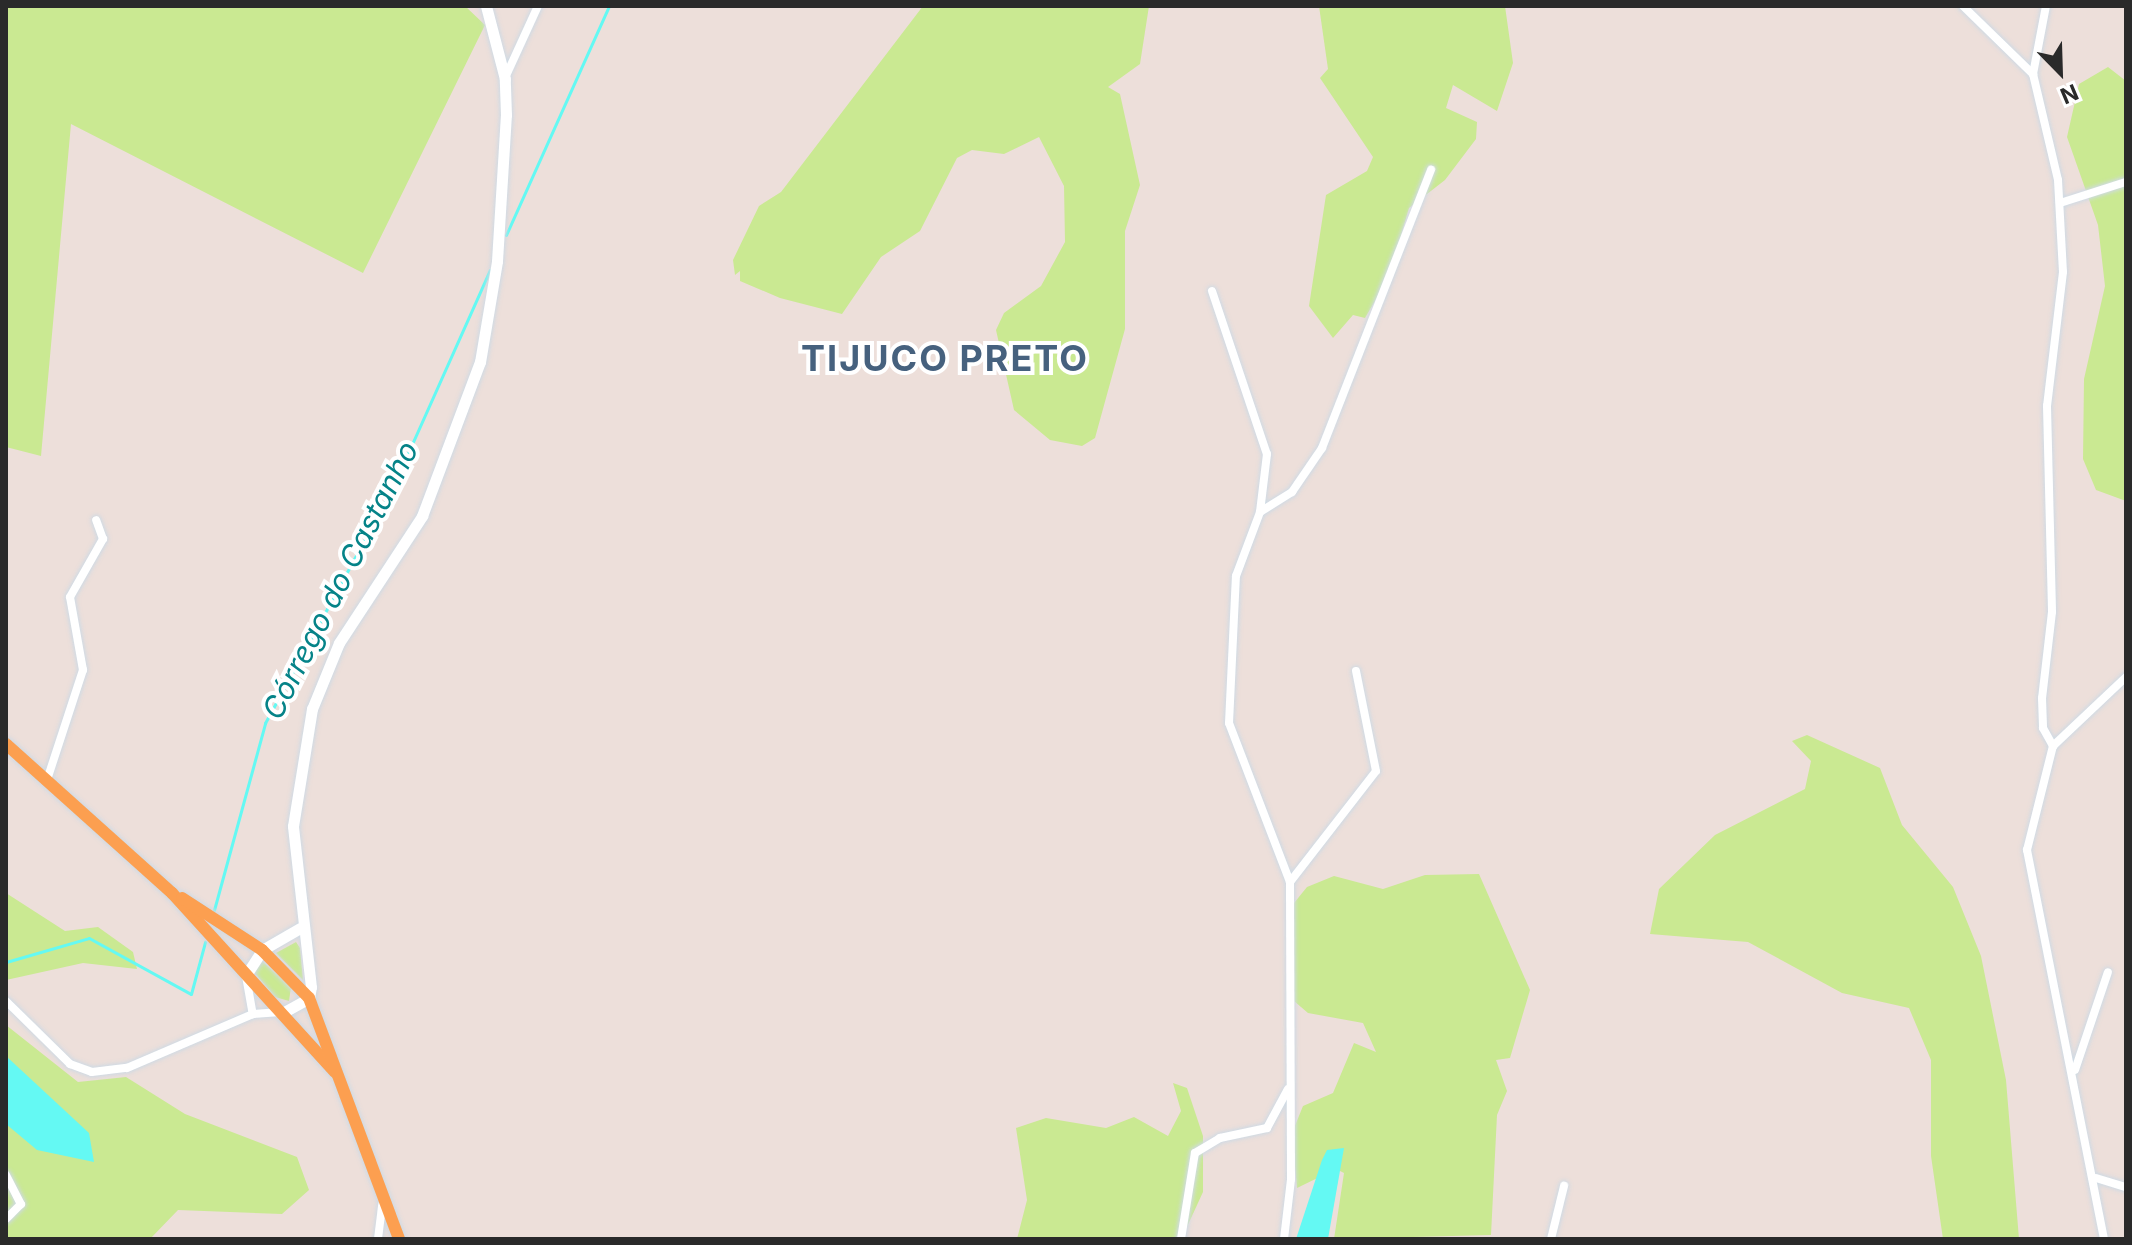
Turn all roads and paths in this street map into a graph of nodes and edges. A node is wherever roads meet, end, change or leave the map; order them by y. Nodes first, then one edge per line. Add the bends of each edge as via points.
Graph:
1 (486, 6) edge
2 (538, 6) edge
3 (1963, 6) edge
4 (2046, 6) edge
5 (2033, 74) junction
6 (505, 79) junction
7 (1431, 170) dead end
8 (2126, 182) edge
9 (2060, 203) junction
10 (1212, 291) dead end
11 (1260, 512) junction
12 (96, 520) dead end
13 (1356, 671) dead end
14 (2126, 677) edge
15 (6, 744) edge
16 (2053, 746) junction
17 (47, 780) junction
18 (1290, 882) junction
19 (172, 893) junction
20 (300, 928) junction
21 (262, 950) junction
22 (2108, 972) dead end
23 (246, 975) junction
24 (309, 998) junction
25 (6, 1001) edge
26 (284, 1012) junction
27 (253, 1014) junction
28 (335, 1072) junction
29 (2075, 1073) junction
30 (1289, 1088) junction
31 (6, 1175) edge
32 (2096, 1178) junction
33 (377, 1181) junction
34 (1564, 1186) dead end
35 (2126, 1187) edge
36 (6, 1219) edge
37 (378, 1239) edge
38 (399, 1239) edge
39 (1181, 1239) edge
40 (1284, 1239) edge
41 (1551, 1239) edge
42 (2104, 1239) edge

1 - 6 main road
2 - 6 street
3 - 5 street
4 - 5 street
5 - 9 street
6 - 20 main road via 497,261 480,362 422,516 339,643 312,709 293,826
7 - 11 street via 1322,448 1292,492
8 - 9 street
9 - 16 street via 2063,272 2047,424 2051,622 2042,698 2043,728
10 - 11 street via 1267,454
11 - 18 street via 1236,576 1226,700
12 - 17 street via 103,539 69,604 83,670
13 - 18 street via 1376,771
14 - 16 street
15 - 17 main road
16 - 29 street via 2028,830 2032,899
17 - 19 main road
18 - 30 street
19 - 21 main road
19 - 23 main road
20 - 21 main road
20 - 24 main road
21 - 23 main road
21 - 24 main road
22 - 29 street
23 - 26 main road
23 - 27 street
24 - 26 main road
24 - 28 main road
25 - 27 street via 70,1064 92,1072 127,1068
26 - 27 street
26 - 28 main road
28 - 33 main road
29 - 32 street
30 - 39 street via 1267,1128 1220,1138 1195,1153
30 - 40 street
31 - 36 street via 21,1204
32 - 35 street
32 - 42 street
33 - 37 street via 384,1223
33 - 38 main road
34 - 41 street

